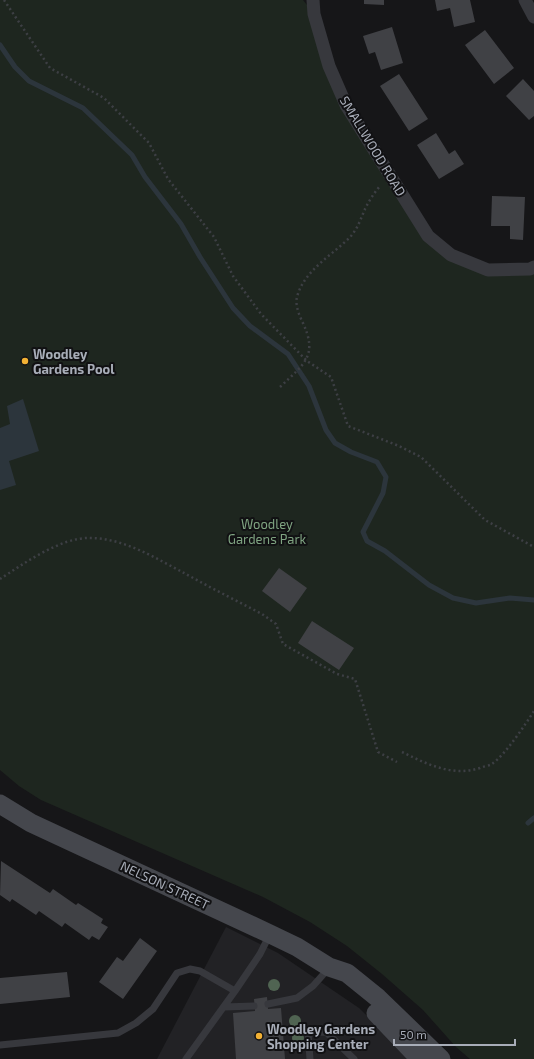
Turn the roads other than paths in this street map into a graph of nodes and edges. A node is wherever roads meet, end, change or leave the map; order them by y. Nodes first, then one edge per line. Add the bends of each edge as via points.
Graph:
1 (313, 0) edge
2 (525, 0) edge
3 (534, 17) edge
4 (534, 267) edge
5 (0, 804) edge
6 (270, 934) junction
7 (329, 967) junction
8 (235, 991) junction
9 (268, 1004) dead end
10 (254, 1006) dead end
11 (224, 1007) junction
12 (0, 1046) edge
13 (186, 1059) edge
14 (310, 1059) edge
15 (354, 1059) edge
16 (420, 1059) edge
17 (441, 1059) edge

1 - 4 street, SMALLWOOD ROAD via 314,14 329,66 346,105 428,236 451,255 488,270
2 - 3 street
5 - 6 street, NELSON STREET via 31,823
6 - 7 street, NELSON STREET
6 - 8 lane
7 - 9 lane via 314,986 297,998
7 - 16 street, NELSON STREET via 342,983
7 - 17 street, NELSON STREET via 347,973 378,998
8 - 11 lane
8 - 12 lane via 190,969 177,973 153,1009 136,1024 118,1033
10 - 11 lane
11 - 13 lane
14 - 15 lane via 308,1033 326,1032

